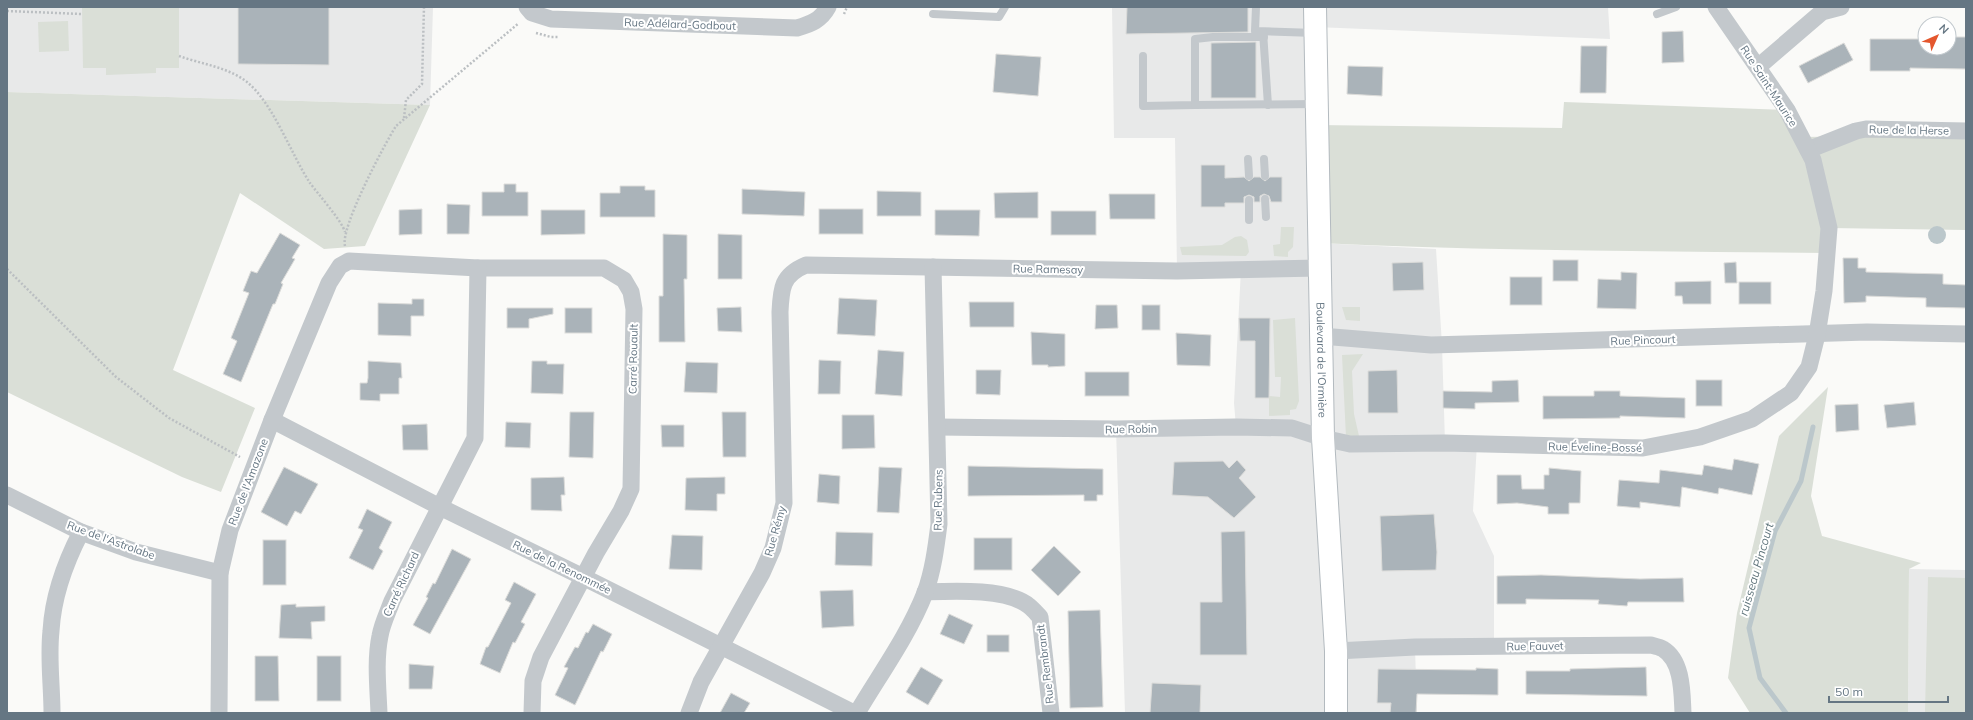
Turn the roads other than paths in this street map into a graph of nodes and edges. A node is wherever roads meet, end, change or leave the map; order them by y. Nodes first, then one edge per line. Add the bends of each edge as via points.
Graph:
1 (527, 7) edge
2 (828, 7) edge
3 (1005, 7) edge
4 (1256, 7) edge
5 (1315, 7) edge
6 (1676, 7) edge
7 (1716, 7) edge
8 (1841, 7) edge
9 (933, 14) dead end
10 (1657, 14) dead end
11 (1315, 33) junction
12 (1263, 34) junction
13 (1143, 56) dead end
14 (1758, 67) junction
15 (1316, 104) junction
16 (1195, 105) junction
17 (1268, 105) junction
18 (1966, 131) edge
19 (1808, 150) junction
20 (1248, 159) dead end
21 (1264, 159) dead end
22 (1250, 176) dead end
23 (1265, 176) dead end
24 (1265, 199) dead end
25 (1249, 200) dead end
26 (1266, 217) dead end
27 (1248, 220) dead end
28 (344, 263) joint
29 (933, 267) junction
30 (478, 268) junction
31 (1319, 268) junction
32 (784, 282) joint
33 (1966, 334) edge
34 (1817, 335) junction
35 (1321, 336) junction
36 (272, 420) junction
37 (938, 427) junction
38 (1323, 438) junction
39 (7, 495) edge
40 (440, 508) junction
41 (81, 532) junction
42 (220, 573) junction
43 (583, 577) junction
44 (925, 592) junction
45 (721, 646) junction
46 (1336, 651) junction
47 (52, 713) edge
48 (219, 713) edge
49 (379, 713) edge
50 (532, 713) edge
51 (689, 713) edge
52 (855, 713) edge
53 (1051, 713) edge
54 (1336, 713) edge
55 (1683, 713) edge

1 - 2 street, Rue Adélard-Godbout via 532,13 551,19 797,28 813,23
3 - 9 lane via 999,17
4 - 12 lane via 1255,30
5 - 11 main road, Boulevard de l'Ormière
6 - 10 lane
7 - 14 street, Rue Saint-Maurice
8 - 14 street via 1822,12
11 - 12 lane
11 - 15 main road, Boulevard de l'Ormière
12 - 16 lane via 1195,39
12 - 17 lane
13 - 16 lane via 1142,106
14 - 19 street, Rue Saint-Maurice
15 - 17 lane
15 - 31 main road, Boulevard de l'Ormière
16 - 17 lane
18 - 19 street, Rue de la Herse via 1866,129
19 - 34 street, Rue Saint-Maurice via 1813,160 1829,228 1824,291
20 - 22 lane
21 - 23 lane
24 - 26 lane
25 - 27 lane
28 - 30 street, Carré Rouault
28 - 36 street, Rue de l'Amazone via 329,283
29 - 31 street, Rue Ramesay via 1177,271
29 - 32 street, Rue Ramesay via 806,265 792,271
29 - 37 street, Rue Rubens
30 - 40 street via 475,438
30 - 43 street, Carré Rouault via 604,268 624,280 631,292 634,309 631,488 622,512
31 - 35 main road, Boulevard de l'Ormière
32 - 45 street, Rue Rémy via 780,312 784,503 773,548 762,573
33 - 34 street, Rue Pincourt via 1867,332
34 - 35 street, Rue Pincourt via 1431,345
34 - 38 street, Rue Éveline-Bossé via 1809,367 1791,393 1752,419 1700,437 1643,448 1445,443 1350,444
35 - 38 main road, Boulevard de l'Ormière
36 - 40 street, Rue de la Renommée
36 - 42 street, Rue de l'Amazone via 230,530
37 - 38 street, Rue Robin via 1292,428
37 - 44 street, Rue Rubens via 939,524
38 - 46 main road, Boulevard de l'Ormière
39 - 41 street, Rue de l'Astrolabe
40 - 43 street, Rue de la Renommée
40 - 49 street, Carré Richard via 392,601 380,636
41 - 42 street, Rue de l'Astrolabe via 136,552
41 - 47 street via 66,561 50,631
42 - 48 street, Rue de l'Amazone
43 - 45 street, Rue de la Renommée
43 - 50 street via 540,657 533,681
44 - 52 street, Rue Rubens via 910,625
44 - 53 street, Rue Rembrandt via 967,591 1015,598 1029,606 1040,617
45 - 51 street, Rue Rémy via 701,682
45 - 52 street, Rue de la Renommée
46 - 54 main road, Boulevard de l'Ormière
46 - 55 street, Rue Fauvet via 1415,647 1651,645 1664,649 1682,677

